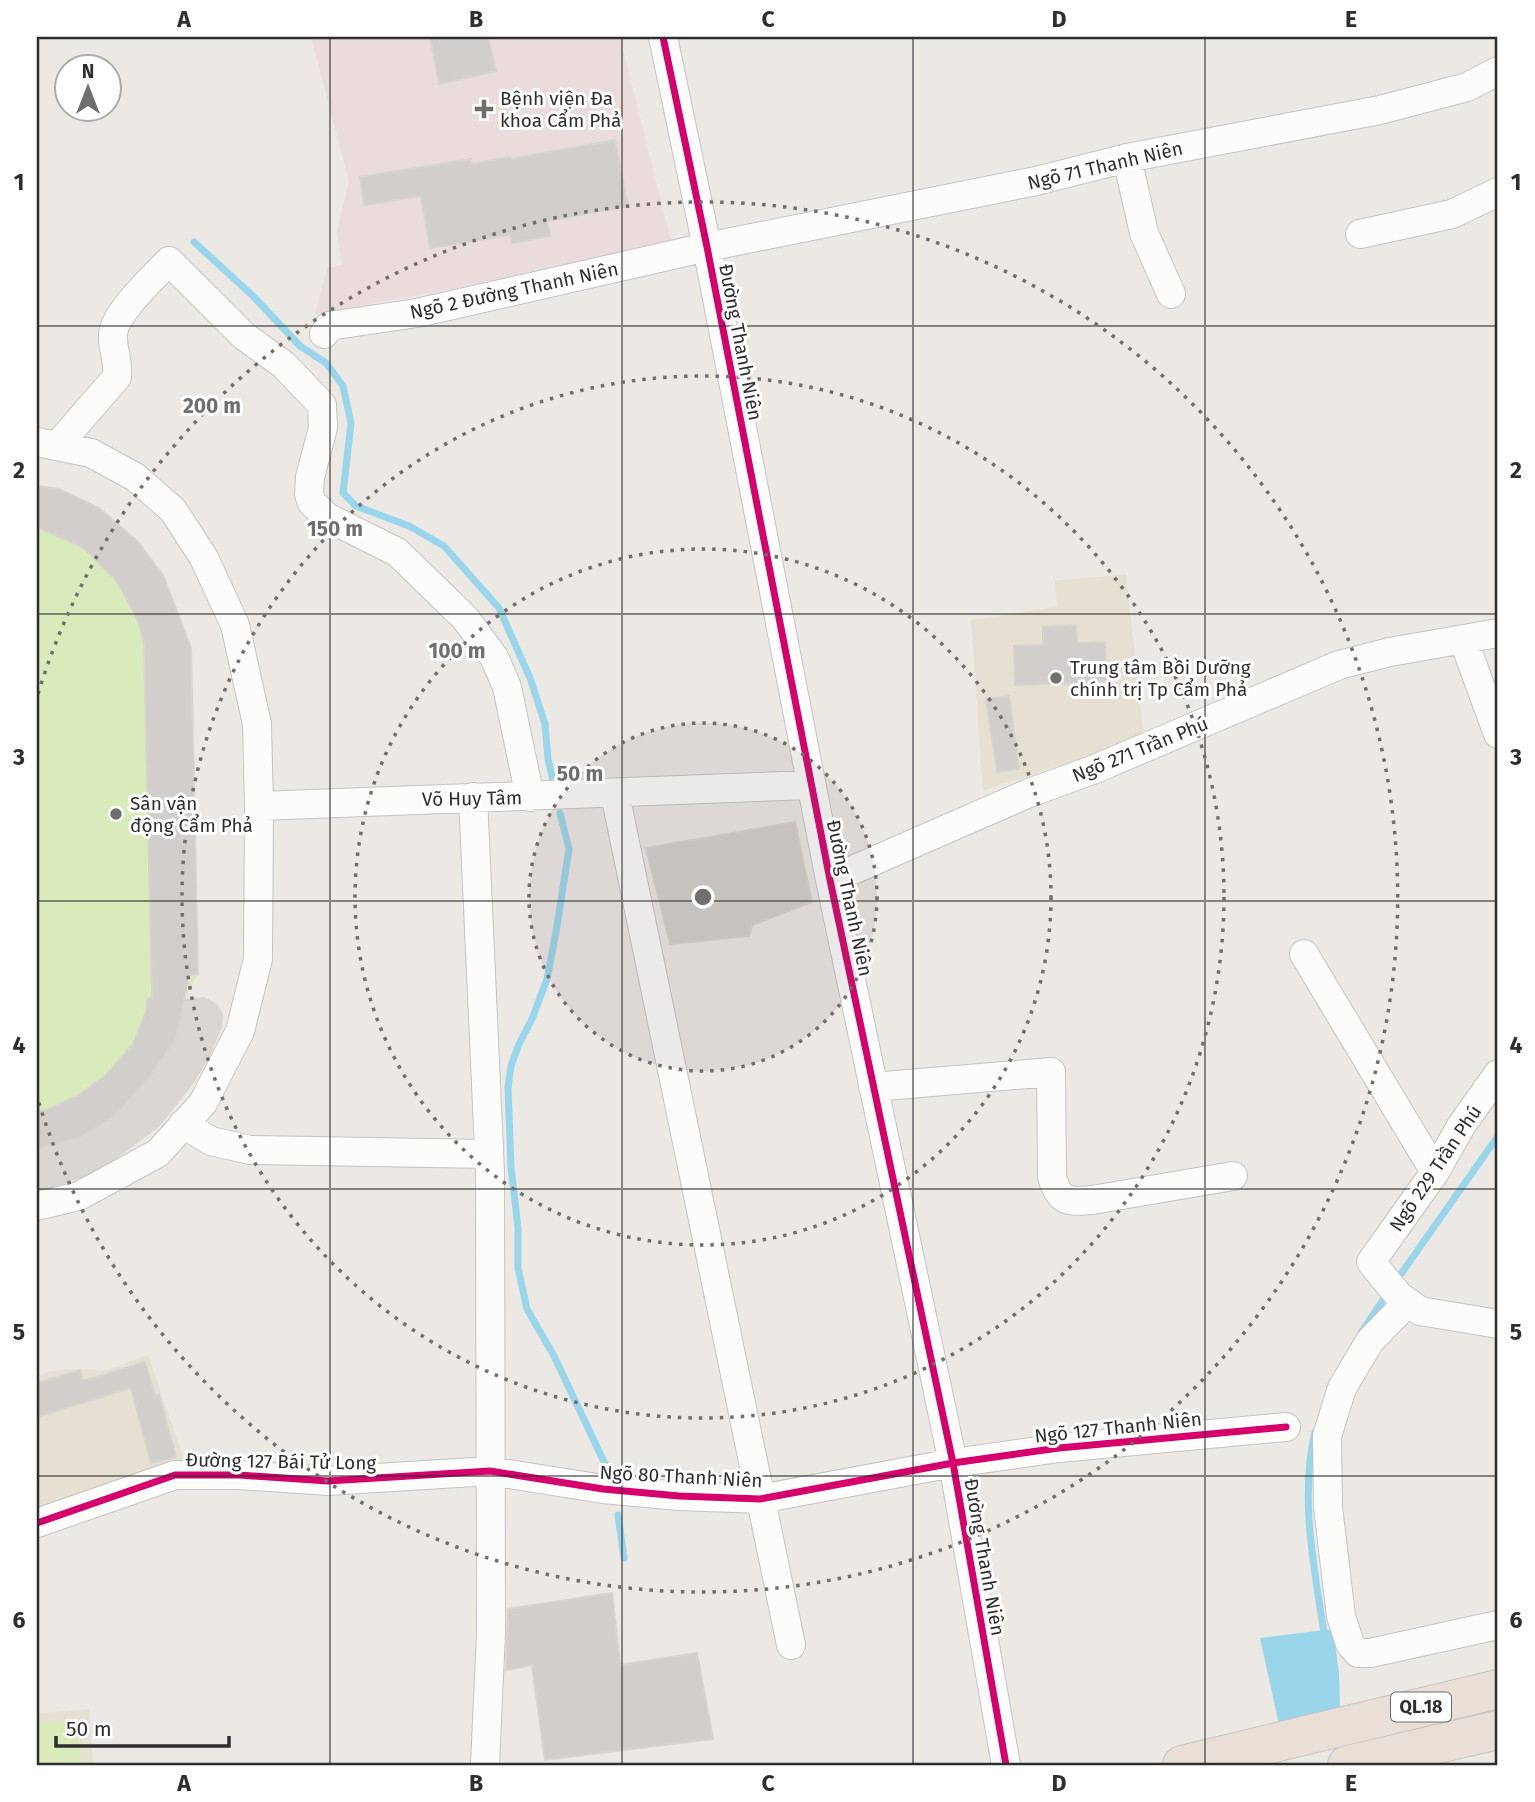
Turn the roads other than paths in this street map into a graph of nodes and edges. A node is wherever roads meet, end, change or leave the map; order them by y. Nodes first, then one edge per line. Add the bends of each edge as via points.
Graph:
1 (663, 37) edge
2 (1498, 71) edge
3 (1127, 158) junction
4 (1498, 192) edge
5 (1360, 234) dead end
6 (707, 247) junction
7 (1171, 294) dead end
8 (324, 334) dead end
9 (47, 444) edge
10 (1498, 633) edge
11 (1464, 639) junction
12 (1498, 734) edge
13 (811, 785) junction
14 (615, 794) junction
15 (473, 797) junction
16 (530, 797) junction
17 (259, 806) junction
18 (830, 880) junction
19 (1304, 954) dead end
20 (1498, 1074) edge
21 (873, 1087) junction
22 (183, 1124) junction
23 (489, 1154) junction
24 (1435, 1172) junction
25 (1233, 1176) dead end
26 (37, 1206) edge
27 (1390, 1284) junction
28 (1498, 1324) edge
29 (1286, 1427) dead end
30 (953, 1464) junction
31 (490, 1471) junction
32 (760, 1499) junction
33 (37, 1523) edge
34 (1498, 1625) edge
35 (791, 1646) dead end
36 (1498, 1689) edge
37 (1498, 1730) edge
38 (1410, 1758) edge
39 (485, 1765) edge
40 (1006, 1765) edge
41 (1182, 1765) edge
42 (1347, 1765) edge

1 - 6 street, Đường Thanh Niên
2 - 3 street, Ngõ 71 Thanh Niên via 1467,87 1380,110
3 - 6 street, Ngõ 71 Thanh Niên via 1036,181
3 - 7 street via 1144,233
4 - 5 street via 1452,214
6 - 8 street, Ngõ 2 Đường Thanh Niên via 417,313 329,326
6 - 13 street, Đường Thanh Niên
9 - 16 street via 117,377 116,323 169,261 322,405 323,428 310,477 312,503 327,517 397,552 466,618 494,657 507,687
9 - 17 street via 92,453 135,477 173,510 204,558 235,625 257,724
10 - 11 street, Ngõ 271 Trần Phú
11 - 12 street
11 - 18 street, Ngõ 271 Trần Phú via 1339,665
13 - 14 street, Võ Huy Tâm
13 - 18 street, Đường Thanh Niên
14 - 16 street, Võ Huy Tâm
14 - 32 street
15 - 16 street, Võ Huy Tâm
15 - 17 street, Võ Huy Tâm
15 - 23 street
17 - 22 street via 258,959 240,1031 203,1103
18 - 21 street, Đường Thanh Niên
19 - 24 street
20 - 24 street, Ngõ 229 Trần Phú
21 - 25 street via 1051,1072 1052,1177 1063,1199 1092,1200
21 - 30 street, Đường Thanh Niên
22 - 23 street via 211,1141 250,1150
22 - 26 street via 158,1153 79,1196
23 - 31 street
24 - 27 street, Ngõ 229 Trần Phú
27 - 28 street via 1420,1311
27 - 34 street, Ngõ 229 Trần Phú via 1370,1341 1342,1388 1327,1436 1328,1507 1341,1616 1350,1644 1358,1653
29 - 30 street, Ngõ 127 Thanh Niên via 1059,1448
30 - 32 street, Ngõ 80 Thanh Niên
30 - 40 street, Đường Thanh Niên
31 - 32 street, Ngõ 80 Thanh Niên via 603,1489
31 - 33 street, Đường 127 Bái Tử Long via 328,1481 175,1475
31 - 39 street via 491,1632
32 - 35 street
36 - 41 highway, QL.18
37 - 38 highway, QL.18
38 - 42 highway, QL.18

